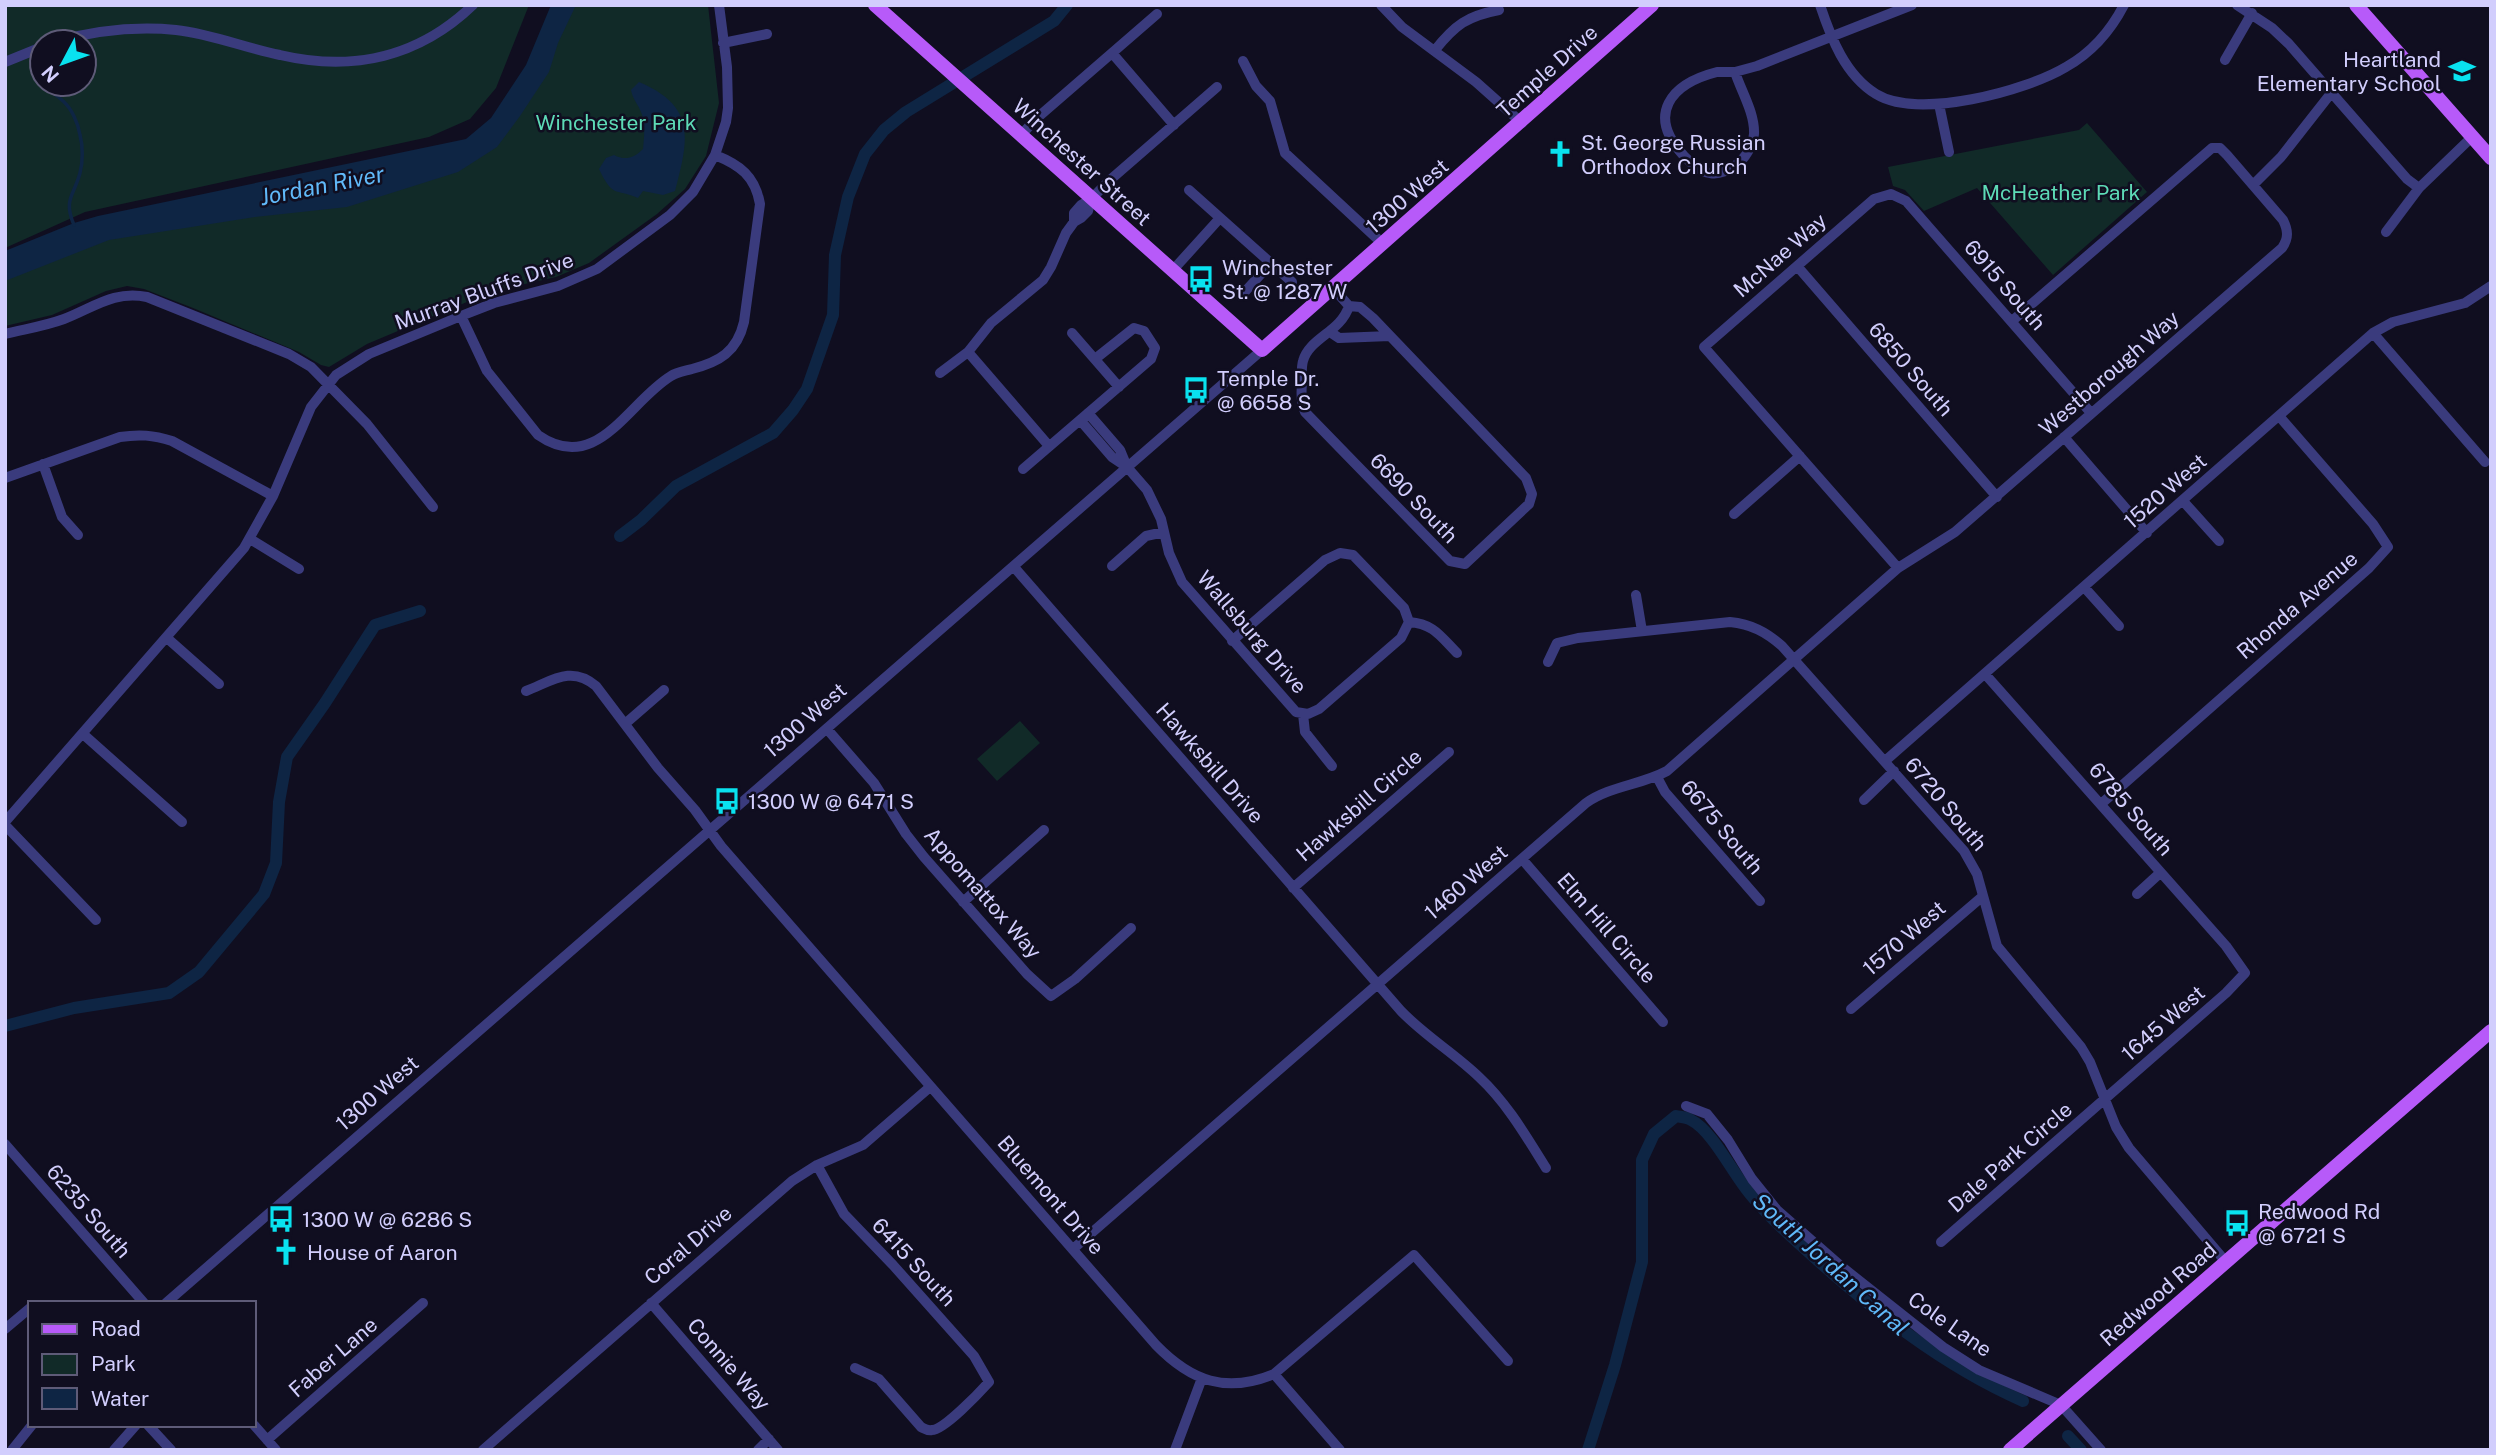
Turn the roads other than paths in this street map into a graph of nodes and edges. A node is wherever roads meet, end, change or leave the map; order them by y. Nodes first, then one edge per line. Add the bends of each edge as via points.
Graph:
1 (473, 5) edge
2 (719, 5) edge
3 (875, 5) edge
4 (1381, 5) edge
5 (1652, 5) edge
6 (1820, 5) edge
7 (1912, 5) edge
8 (2124, 5) edge
9 (2237, 5) edge
10 (2356, 5) edge
11 (1499, 9) dead end
12 (2252, 13) junction
13 (1157, 14) dead end
14 (98, 33) edge
15 (767, 34) dead end
16 (1832, 36) junction
17 (723, 43) junction
18 (1435, 50) junction
19 (28, 53) edge
20 (1112, 53) junction
21 (2225, 60) dead end
22 (1243, 61) dead end
23 (5, 62) edge
24 (1735, 72) junction
25 (1217, 87) dead end
26 (2332, 92) junction
27 (1939, 104) junction
28 (1522, 122) junction
29 (1174, 125) junction
30 (1020, 136) junction
31 (2472, 137) junction
32 (1949, 152) dead end
33 (715, 155) junction
34 (2491, 158) edge
35 (1470, 168) joint
36 (2253, 185) junction
37 (2419, 188) junction
38 (1189, 190) dead end
39 (1883, 195) joint
40 (1091, 199) junction
41 (1220, 218) junction
42 (2386, 232) dead end
43 (1383, 244) junction
44 (1271, 263) junction
45 (1797, 267) junction
46 (1173, 270) junction
47 (1292, 282) dead end
48 (2491, 286) edge
49 (1333, 288) junction
50 (1241, 296) dead end
51 (1349, 306) junction
52 (461, 316) junction
53 (2012, 321) junction
54 (1330, 332) junction
55 (1072, 333) dead end
56 (2373, 333) junction
57 (5, 334) edge
58 (1390, 336) junction
59 (1262, 351) junction
60 (968, 352) junction
61 (1095, 359) junction
62 (940, 373) dead end
63 (328, 385) junction
64 (1119, 387) junction
65 (2091, 413) junction
66 (2279, 416) junction
67 (1084, 417) junction
68 (2064, 438) junction
69 (1049, 446) junction
70 (1800, 456) junction
71 (2485, 462) dead end
72 (43, 464) junction
73 (1127, 467) junction
74 (1023, 469) dead end
75 (5, 478) edge
76 (273, 496) junction
77 (1997, 497) junction
78 (2183, 501) junction
79 (433, 507) dead end
80 (1734, 514) dead end
81 (1164, 532) junction
82 (2147, 533) junction
83 (78, 536) dead end
84 (250, 539) junction
85 (2219, 541) dead end
86 (1112, 566) dead end
87 (1014, 567) junction
88 (1898, 568) junction
89 (299, 569) dead end
90 (2084, 587) junction
91 (1636, 595) dead end
92 (1409, 622) junction
93 (2119, 626) dead end
94 (1642, 631) junction
95 (167, 638) junction
96 (1232, 641) junction
97 (1457, 653) dead end
98 (1795, 659) junction
99 (1548, 662) dead end
100 (1985, 674) junction
101 (219, 684) dead end
102 (664, 690) dead end
103 (526, 691) dead end
104 (1303, 714) junction
105 (626, 723) junction
106 (827, 729) junction
107 (83, 734) junction
108 (1449, 752) dead end
109 (1885, 761) junction
110 (1332, 765) dead end
111 (1894, 771) junction
112 (1657, 777) junction
113 (1864, 800) dead end
114 (2101, 804) junction
115 (182, 822) dead end
116 (5, 824) edge
117 (710, 830) junction
118 (1044, 830) dead end
119 (1521, 859) junction
120 (2160, 873) junction
121 (1293, 888) junction
122 (2137, 894) dead end
123 (1983, 896) junction
124 (1760, 901) dead end
125 (963, 902) junction
126 (96, 920) dead end
127 (1131, 929) dead end
128 (2245, 973) joint
129 (1378, 984) junction
130 (1851, 1009) dead end
131 (1663, 1022) dead end
132 (2491, 1031) edge
133 (930, 1087) junction
134 (2104, 1100) junction
135 (1686, 1106) dead end
136 (8, 1152) edge
137 (817, 1165) junction
138 (1546, 1168) dead end
139 (1941, 1242) dead end
140 (1073, 1249) junction
141 (2226, 1262) junction
142 (142, 1301) edge
143 (168, 1301) edge
144 (423, 1303) dead end
145 (651, 1303) junction
146 (28, 1310) edge
147 (5, 1329) edge
148 (1508, 1361) dead end
149 (855, 1368) dead end
150 (1274, 1374) junction
151 (1202, 1378) junction
152 (2061, 1405) junction
153 (30, 1427) edge
154 (134, 1427) edge
155 (150, 1427) edge
156 (256, 1427) edge
157 (769, 1439) junction
158 (267, 1440) junction
159 (12, 1450) edge
160 (114, 1450) edge
161 (171, 1450) edge
162 (276, 1450) edge
163 (483, 1450) edge
164 (758, 1450) edge
165 (778, 1450) edge
166 (1175, 1450) edge
167 (1340, 1450) edge
168 (2010, 1450) edge
169 (2101, 1450) edge

1 - 14 street via 434,37 390,56 356,61 321,62 280,55 177,30
2 - 17 street, Murray Bluffs Drive
3 - 30 main road, Winchester Street
4 - 18 street
5 - 28 main road, Temple Drive
6 - 16 street
7 - 16 street
8 - 27 street via 2105,34 2057,72 2023,87
9 - 12 street
10 - 31 main road
11 - 18 street via 1468,19
12 - 21 street
12 - 26 street via 2289,44
13 - 20 street
15 - 17 street
16 - 24 street
16 - 27 street via 1850,70 1877,95 1904,105
17 - 33 street, Murray Bluffs Drive via 728,108
18 - 28 street
19 - 23 street
20 - 29 street
20 - 30 street
22 - 43 street via 1270,101 1285,153
24 - 24 street via 1717,72 1685,84 1672,97 1665,114 1673,144 1693,165 1710,173 1725,172 1740,163 1754,134
25 - 29 street
26 - 36 street
26 - 37 street
27 - 32 street
28 - 35 main road, Temple Drive
29 - 40 street
30 - 40 main road, Winchester Street
31 - 34 main road
31 - 37 street
33 - 52 street, Murray Bluffs Drive via 683,203 597,269
33 - 52 street via 747,172 760,204 740,336 720,360 671,376 597,441 561,447 538,435 482,363
35 - 43 main road, 1300 West
36 - 53 street, Westborough Way via 2220,148 2212,148
36 - 65 street, Westborough Way via 2283,220 2288,233 2283,248
37 - 42 street
38 - 41 street
39 - 45 street, McNae Way
39 - 53 street, 6915 South via 1906,201
40 - 46 main road, Winchester Street
40 - 60 street via 1082,218 1066,233 1043,280 991,323
41 - 44 street
41 - 46 street
43 - 49 main road, 1300 West
44 - 47 street
44 - 50 street
45 - 70 street, McNae Way via 1704,347
45 - 77 street, 6850 South
46 - 59 main road, Winchester Street
48 - 56 street, 1520 West via 2465,303 2393,322
49 - 51 street, 6690 South
49 - 59 main road, 1300 West
51 - 54 street, 6690 South via 1346,317
51 - 58 street, 6690 South via 1360,307
52 - 63 street, Murray Bluffs Drive via 356,361
53 - 65 street, 6915 South
54 - 58 street via 1339,338
54 - 58 street, 6690 South via 1302,362 1304,412 1450,561 1465,564 1529,504 1532,494 1526,478
55 - 61 street
56 - 66 street, 1520 West
56 - 71 street
57 - 63 street via 58,321 123,294 147,297 289,354 311,367
59 - 73 street, 1300 West
60 - 62 street
60 - 69 street
61 - 64 street
61 - 64 street via 1134,328 1149,336 1155,351 1151,359
63 - 76 street, Murray Bluffs Drive via 311,407
63 - 79 street
64 - 67 street
65 - 68 street, Westborough Way
66 - 78 street, 1520 West
66 - 114 street, Rhonda Avenue via 2388,547
67 - 69 street
67 - 73 street, Wallsburg Drive via 1112,457
68 - 77 street, Westborough Way
68 - 82 street
69 - 74 street
70 - 80 street
70 - 88 street
72 - 75 street
72 - 76 street via 120,437 156,436
72 - 83 street via 62,517
73 - 81 street, Wallsburg Drive via 1147,490
73 - 87 street, 1300 West
76 - 84 street, Murray Bluffs Drive
77 - 88 street, Westborough Way via 1944,541
78 - 82 street, 1520 West
78 - 85 street
81 - 86 street via 1146,536
81 - 96 street, Wallsburg Drive via 1182,582
82 - 90 street, 1520 West
84 - 89 street
84 - 95 street, Murray Bluffs Drive
87 - 106 street, 1300 West
87 - 121 street, Hawksbill Drive
88 - 98 street, 1460 West
90 - 93 street
90 - 100 street, 1520 West
91 - 94 street
92 - 96 street via 1404,608 1353,555 1340,553 1325,559
92 - 97 street via 1431,627
92 - 104 street, Wallsburg Drive via 1401,638 1319,709
94 - 98 street, 6720 South via 1745,624 1772,637
94 - 99 street, 6720 South via 1558,643
95 - 101 street
95 - 107 street, Murray Bluffs Drive
96 - 104 street, Wallsburg Drive via 1286,702
98 - 109 street, 6720 South
98 - 112 street, 1460 West
100 - 109 street, 1520 West
100 - 114 street, 6785 South
102 - 105 street
103 - 105 street, Bluemont Drive via 578,674 596,687
104 - 110 street, Wallsburg Drive via 1305,732
105 - 117 street, Bluemont Drive
106 - 117 street, 1300 West
106 - 125 street, Appomattox Way via 874,783 918,849
107 - 115 street
107 - 116 street, Murray Bluffs Drive
108 - 121 street, Hawksbill Circle
109 - 111 street, 6720 South
111 - 113 street
111 - 123 street, 6720 South via 1964,850
112 - 119 street, 1460 West via 1594,797
112 - 124 street, 6675 South
114 - 120 street, 6785 South
116 - 126 street
117 - 133 street, Bluemont Drive
117 - 143 street, 1300 West
118 - 125 street
119 - 129 street, 1460 West
119 - 131 street, Elm Hill Circle
120 - 122 street
120 - 128 street, 6785 South
121 - 129 street, Hawksbill Drive
123 - 130 street, 1570 West
123 - 134 street, 6720 South via 1997,947 2081,1047
125 - 127 street, Appomattox Way via 1051,996
128 - 134 street, 1645 West
129 - 138 street, Hawksbill Drive via 1419,1030 1480,1077 1513,1116
129 - 140 street, 1460 West
132 - 141 main road, Redwood Road
133 - 137 street, Coral Drive via 863,1145
133 - 140 street, Bluemont Drive
134 - 139 street, Dale Park Circle
134 - 141 street, 6720 South via 2129,1148
135 - 152 street, Cole Lane via 1707,1114 1777,1210 1905,1318 1979,1370
136 - 142 street, 6235 South
137 - 145 street, Coral Drive via 792,1181
137 - 149 street, 6415 South via 844,1214 974,1356 989,1382 939,1428 929,1430 921,1427 879,1379
140 - 151 street, Bluemont Drive via 1163,1352
141 - 152 main road, Redwood Road
144 - 158 street, Faber Lane
145 - 157 street, Connie Way
145 - 163 street, Coral Drive
146 - 147 street
148 - 150 street, Bluemont Drive via 1414,1255
150 - 151 street, Bluemont Drive via 1247,1383
150 - 167 street
151 - 166 street
152 - 168 main road, Redwood Road
152 - 169 street
153 - 159 street
154 - 160 street
155 - 161 street
156 - 158 street
157 - 164 street
157 - 165 street, Connie Way
158 - 162 street

